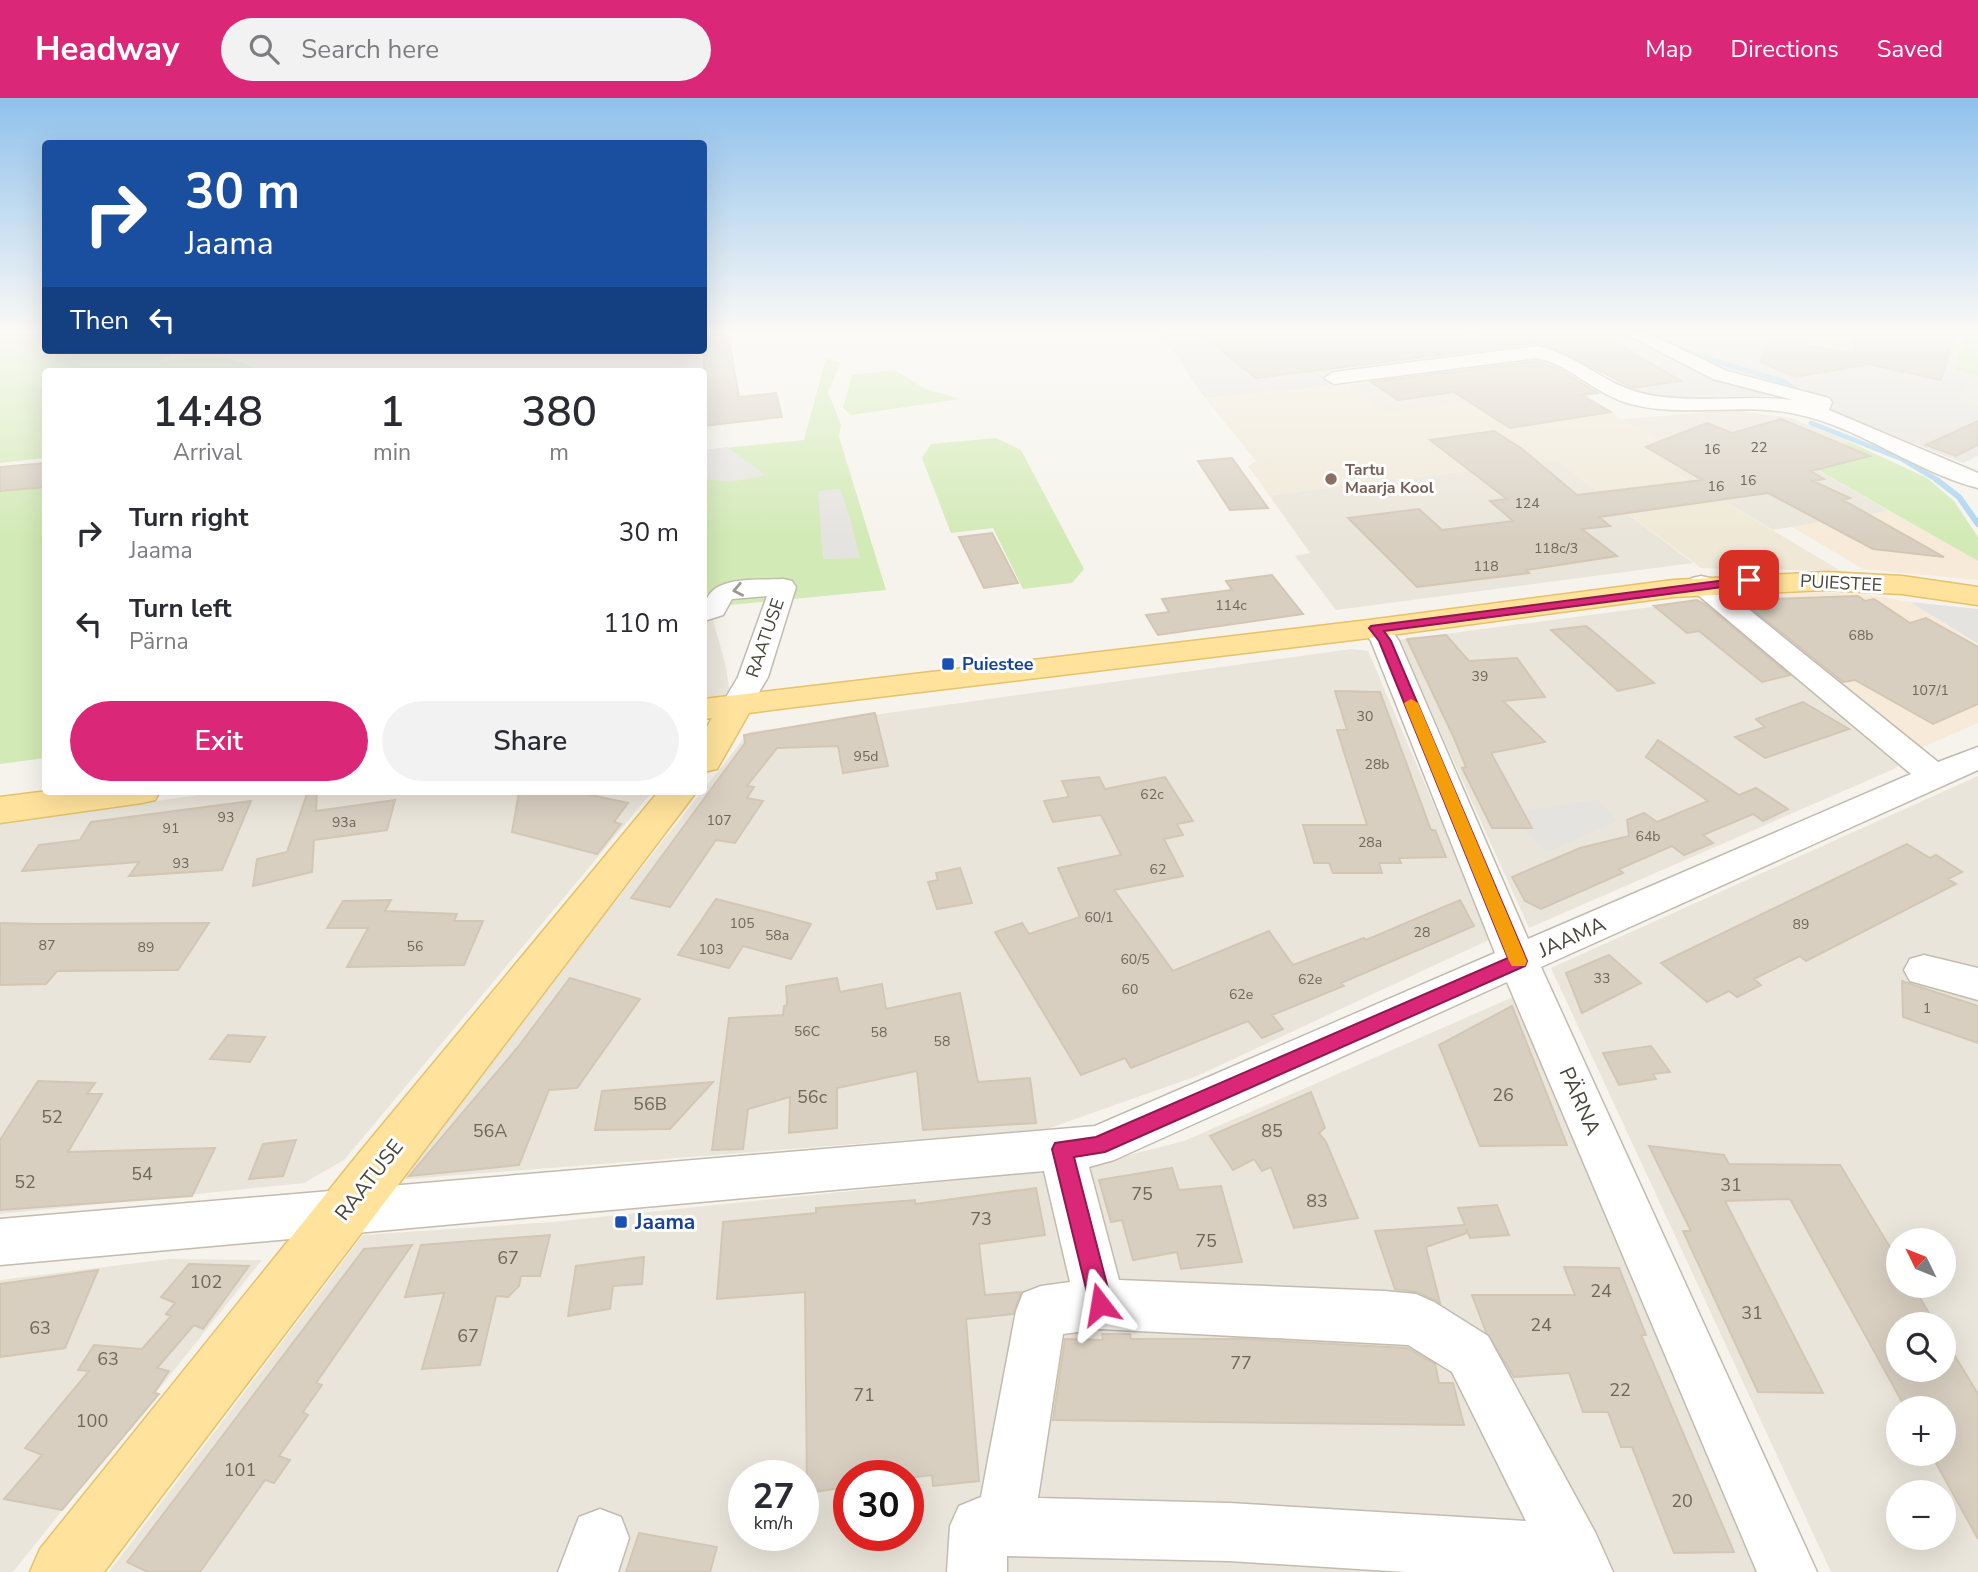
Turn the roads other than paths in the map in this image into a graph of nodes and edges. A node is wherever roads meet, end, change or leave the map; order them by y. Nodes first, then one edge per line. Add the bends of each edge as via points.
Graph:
1 (1654, 403) edge
2 (1728, 403) edge
3 (1776, 403) edge
4 (1822, 403) edge
5 (1818, 413) junction
6 (1978, 481) edge
7 (1701, 584) junction
8 (1974, 594) edge
9 (707, 612) edge
10 (1376, 628) junction
11 (737, 704) junction
12 (707, 709) edge
13 (707, 756) edge
14 (1976, 759) edge
15 (1935, 776) junction
16 (112, 795) edge
17 (676, 795) edge
18 (0, 810) edge
19 (1518, 961) junction
20 (1924, 970) dead end
21 (1978, 984) edge
22 (1062, 1149) junction
23 (343, 1212) junction
24 (0, 1242) edge
25 (1100, 1304) junction
26 (991, 1549) edge
27 (1578, 1563) edge
28 (63, 1572) edge
29 (1787, 1572) edge

1 - 2 street
3 - 5 street
4 - 5 street
5 - 6 street
7 - 8 main road, PUIESTEE via 1805,581
7 - 10 main road, PUIESTEE
7 - 15 street
11 -> 9 street, RAATUSE via 753,677 783,587 722,594
10 - 11 main road, PUIESTEE
10 - 19 street, PÄRNA
11 - 12 main road, PUIESTEE
11 - 13 main road, RAATUSE
14 - 15 street, JAAMA
15 - 19 street, JAAMA
16 - 18 main road
17 - 23 main road, RAATUSE
19 - 22 street, JAAMA via 1098,1146
19 - 29 street, PÄRNA
20 - 21 street
22 - 23 street, JAAMA
22 - 25 street
23 - 24 street, JAAMA
23 - 28 main road, RAATUSE
25 - 26 street via 1041,1311
25 - 27 street via 1416,1320 1470,1354
26 - 27 street via 1229,1532

